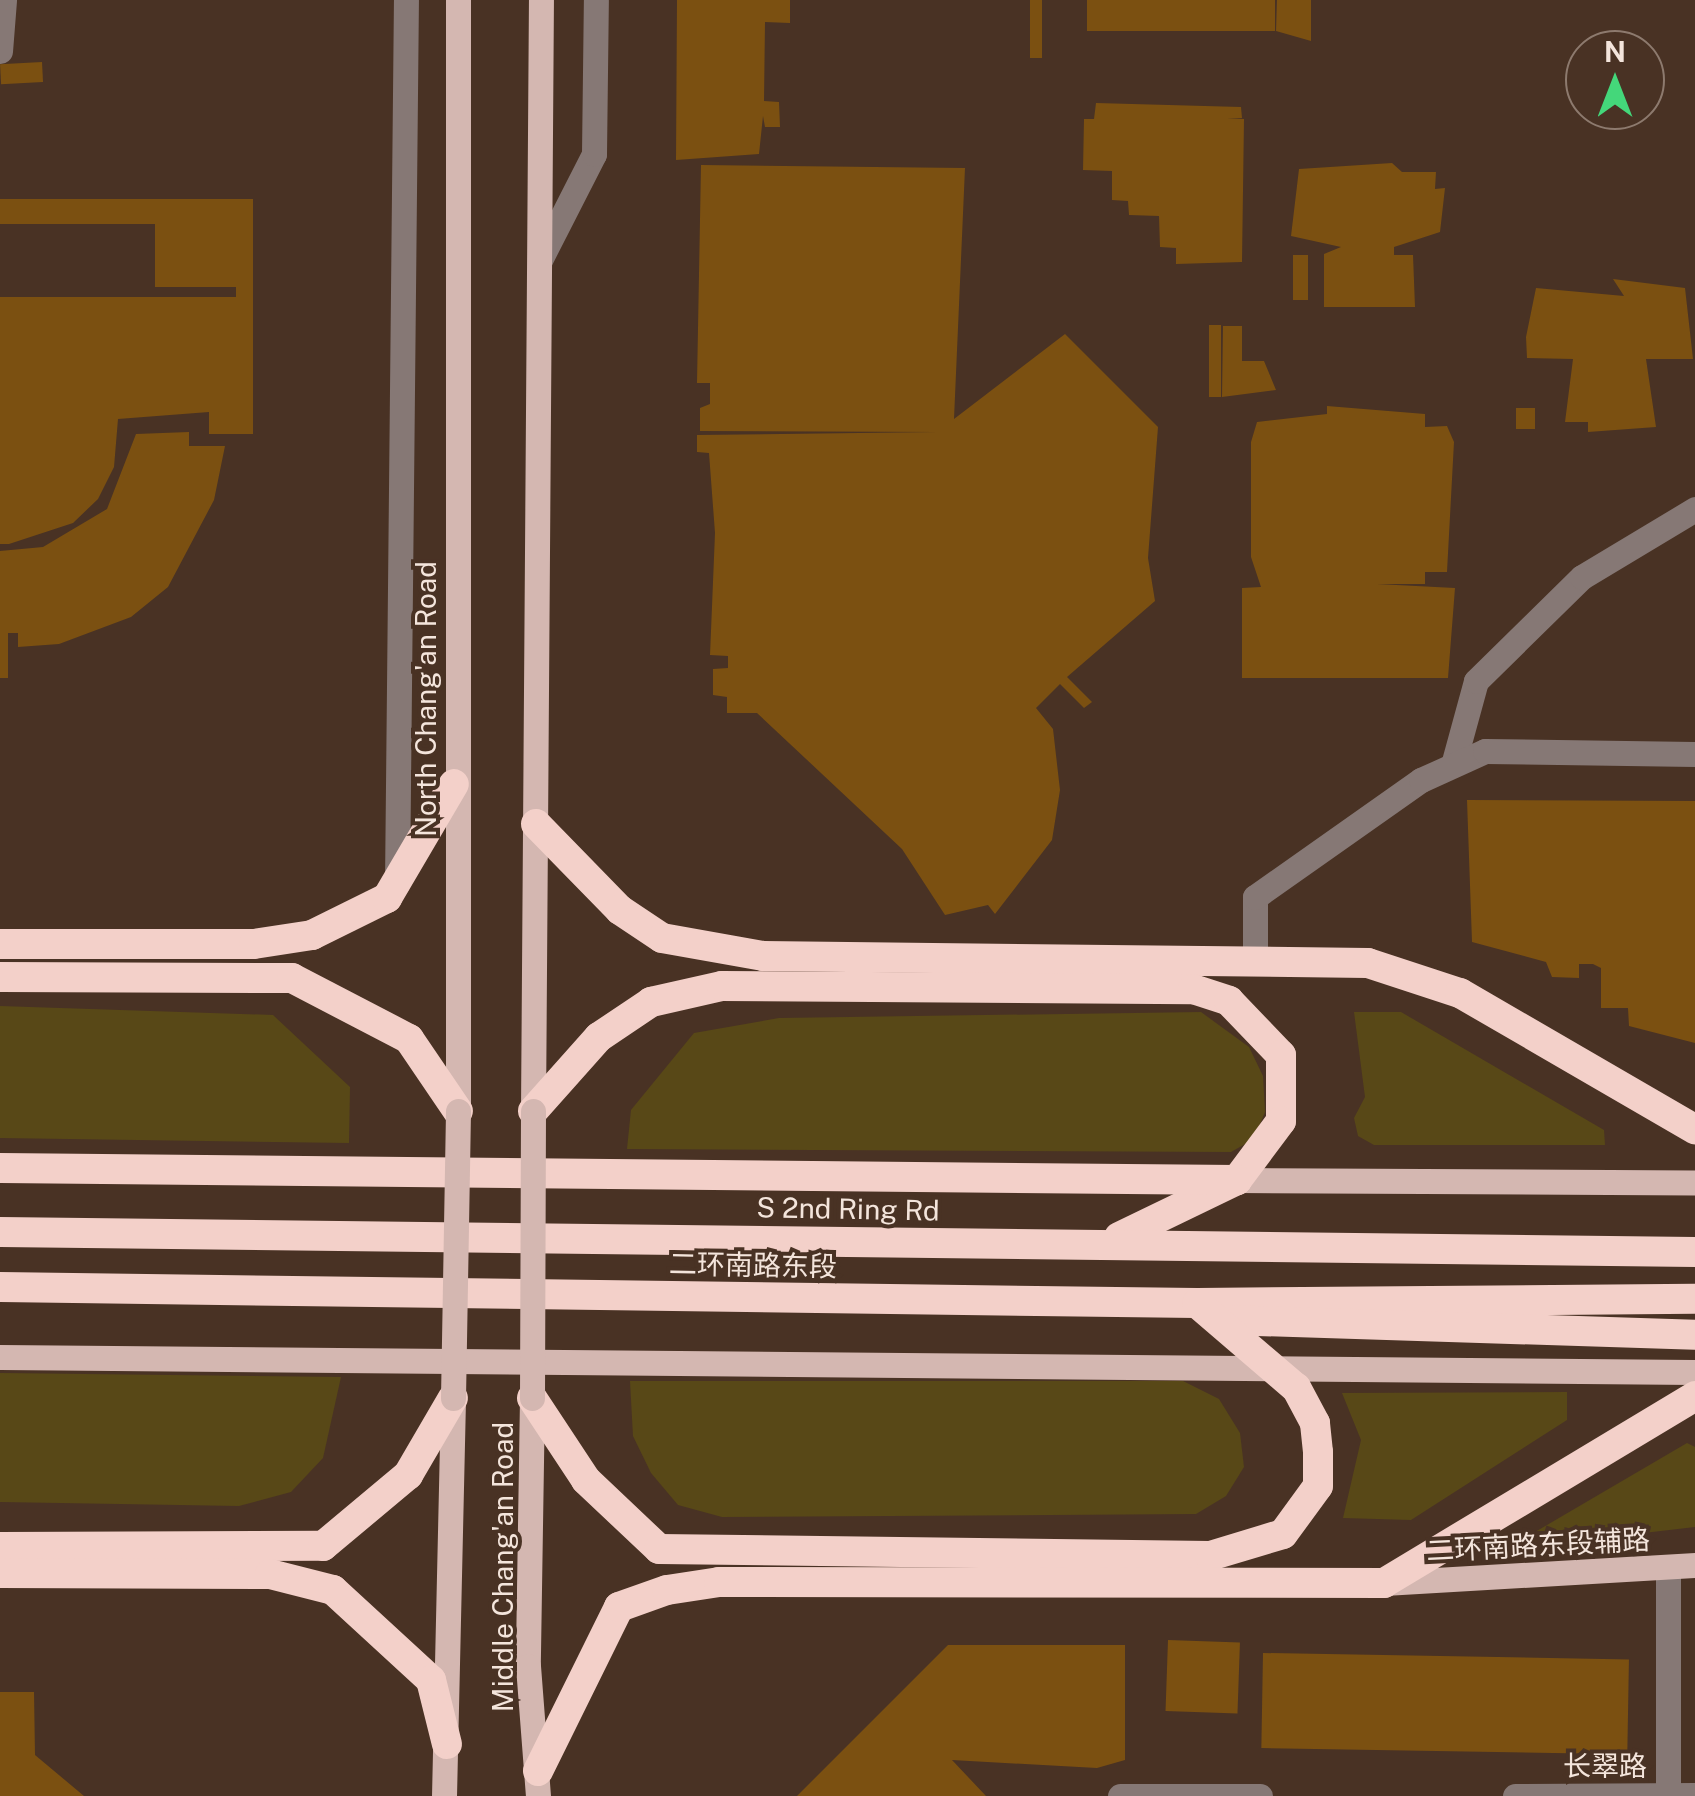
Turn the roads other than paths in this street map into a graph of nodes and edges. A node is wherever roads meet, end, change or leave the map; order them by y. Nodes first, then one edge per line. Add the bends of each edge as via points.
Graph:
1 (4, 0) edge
2 (406, 0) edge
3 (458, 0) edge
4 (541, 0) edge
5 (596, 0) edge
6 (0, 51) edge
7 (540, 260) junction
8 (1695, 509) edge
9 (1695, 754) edge
10 (1454, 765) junction
11 (454, 784) junction
12 (536, 824) junction
13 (397, 884) junction
14 (0, 944) edge
15 (1254, 960) junction
16 (0, 977) edge
17 (458, 1112) junction
18 (533, 1112) junction
19 (1695, 1129) edge
20 (0, 1168) edge
21 (1237, 1180) junction
22 (1695, 1182) edge
23 (0, 1232) edge
24 (1097, 1244) junction
25 (1695, 1252) edge
26 (0, 1288) edge
27 (1695, 1299) edge
28 (1208, 1311) junction
29 (1695, 1335) edge
30 (0, 1357) edge
31 (1277, 1366) junction
32 (1634, 1372) junction
33 (1695, 1372) edge
34 (454, 1398) junction
35 (532, 1398) junction
36 (1692, 1401) edge
37 (0, 1547) edge
38 (1695, 1564) edge
39 (1668, 1568) junction
40 (0, 1573) edge
41 (1384, 1583) junction
42 (447, 1744) junction
43 (538, 1784) edge
44 (1695, 1795) edge
45 (444, 1796) edge
46 (1120, 1796) edge
47 (1260, 1796) edge
48 (1515, 1796) edge
49 (1668, 1796) edge

1 - 6 street
2 - 13 street
3 - 11 main road, North Chang'an Road
4 - 7 main road
5 - 7 street via 594,154
7 - 12 main road
8 - 10 street via 1582,577 1476,680
9 - 10 street via 1486,751
10 - 15 street via 1254,896
11 - 13 highway
11 - 17 main road, North Chang'an Road
12 - 15 highway via 620,910 662,938 721,953
12 - 18 main road
13 - 14 highway via 312,934 254,944
15 - 19 highway via 1368,963 1434,981
16 - 17 highway via 292,978 409,1039
17 - 34 main road, North Chang'an Road, bridge
18 - 21 highway via 599,1037 651,1002 722,986 1193,990 1229,1001 1281,1055 1281,1121
18 - 35 main road, bridge
20 - 21 highway
21 - 22 main road
21 - 24 highway
23 - 24 highway, S 2nd Ring Rd
24 - 25 highway, S 2nd Ring Rd
26 - 28 highway, 二环南路东段
27 - 28 highway, 二环南路东段
28 - 29 highway
28 - 31 highway
30 - 31 main road
31 - 32 main road
31 - 35 highway via 1315,1423 1318,1486 1283,1534 1210,1556 658,1549 586,1480
32 - 33 main road
32 - 36 main road
34 - 37 highway via 408,1475 324,1546
34 - 42 main road, Middle Chang'an Road
35 - 43 main road, Middle Chang'an Road via 528,1666
36 - 41 highway
38 - 39 main road, 二环南路东段辅路
39 - 41 main road, 二环南路东段辅路
39 - 49 street
40 - 42 highway via 270,1574 333,1590 431,1680
41 - 43 highway via 719,1582 667,1590 619,1606
42 - 45 main road, Middle Chang'an Road
44 - 49 street, 长翠路
46 - 47 street
48 - 49 street, 长翠路

